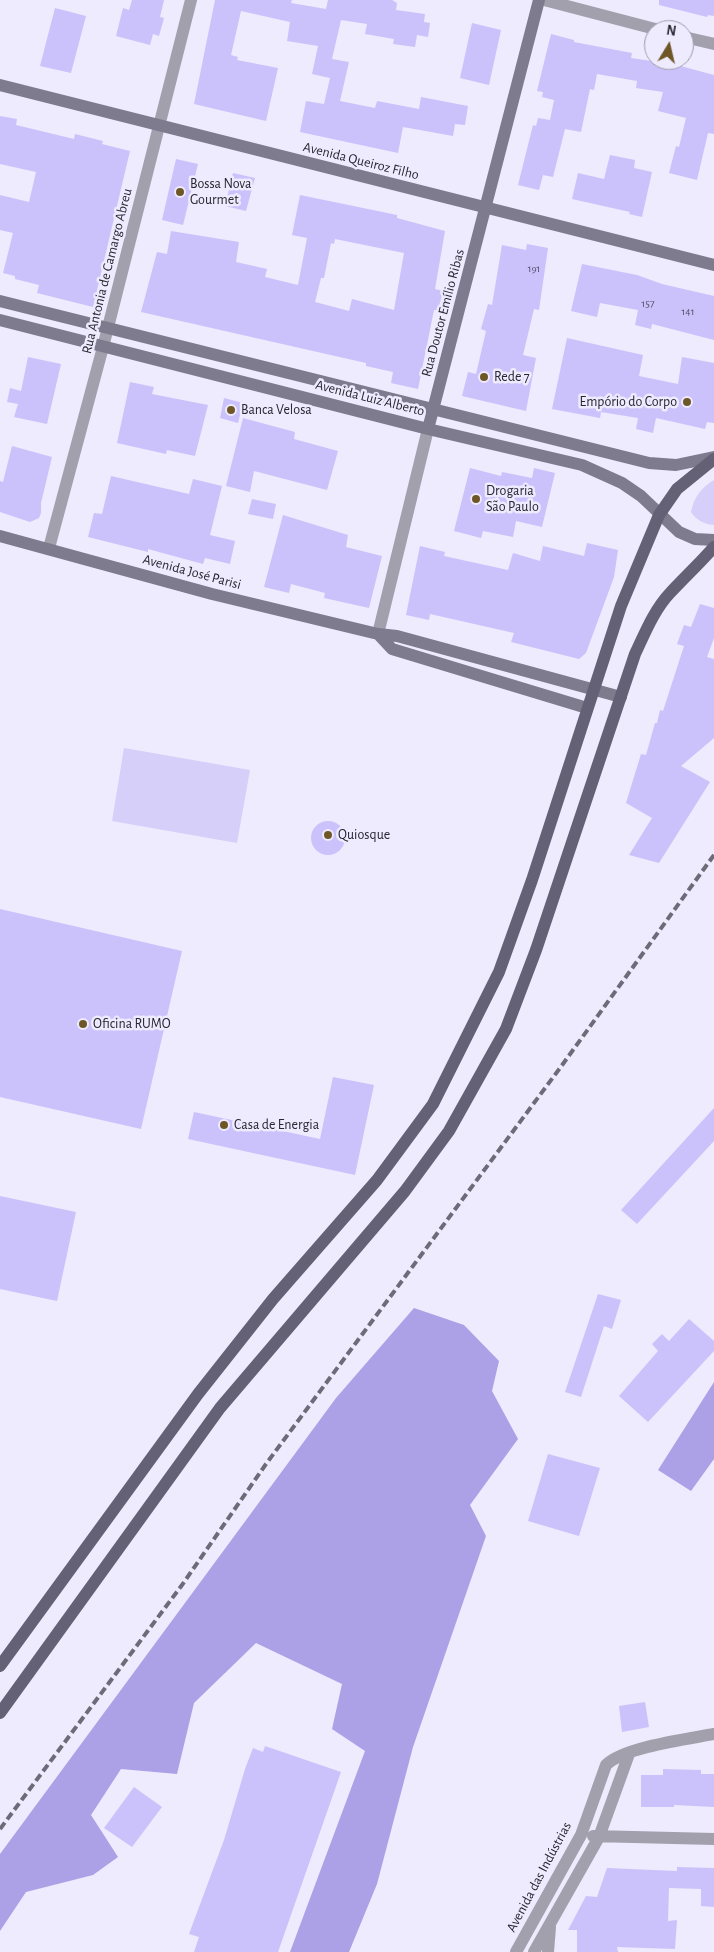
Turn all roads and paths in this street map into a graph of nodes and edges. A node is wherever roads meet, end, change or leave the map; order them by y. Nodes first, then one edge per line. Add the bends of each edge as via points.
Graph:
1 (191, 0) edge
2 (539, 0) edge
3 (544, 0) edge
4 (644, 26) edge
5 (694, 39) edge
6 (714, 44) edge
7 (0, 86) edge
8 (159, 126) junction
9 (486, 208) junction
10 (714, 265) edge
11 (0, 301) edge
12 (0, 320) edge
13 (107, 329) junction
14 (103, 347) junction
15 (433, 410) junction
16 (428, 429) junction
17 (714, 458) edge
18 (659, 514) junction
19 (0, 536) edge
20 (714, 540) edge
21 (714, 547) edge
22 (48, 548) junction
23 (378, 634) junction
24 (593, 688) junction
25 (621, 696) junction
26 (587, 708) junction
27 (0, 1666) edge
28 (0, 1713) edge
29 (714, 1734) edge
30 (629, 1754) junction
31 (580, 1835) junction
32 (599, 1837) junction
33 (714, 1839) edge
34 (550, 1921) junction
35 (516, 1952) edge
36 (534, 1952) edge
37 (548, 1952) edge

1 - 8 street, Rua Antonia de Camargo Abreu
2 - 9 street, Rua Doutor Emílio Ribas
3 - 4 street
5 - 6 street
7 - 8 street, Avenida Queiroz Filho
8 - 9 street, Avenida Queiroz Filho
8 - 13 street, Rua Antonia de Camargo Abreu
9 - 10 street, Avenida Queiroz Filho
9 - 15 street, Rua Doutor Emílio Ribas
11 - 13 street, Avenida Luiz Alberto
12 - 14 street, Avenida Luiz Alberto
13 - 14 street, Rua Antonia de Camargo Abreu
13 - 15 street, Avenida Luiz Alberto
14 - 16 street, Avenida Luiz Alberto
14 - 22 street, Rua Antonia de Camargo Abreu
15 - 16 street, Rua Doutor Emílio Ribas
15 - 17 street, Avenida Luiz Alberto via 649,463 676,465
16 - 18 street, Avenida Luiz Alberto via 582,465 622,483
16 - 23 street, Rua Doutor Emílio Ribas
17 - 18 main road via 677,488
18 - 20 street, Avenida Luiz Alberto via 678,532 695,539
18 - 24 main road via 620,606
19 - 22 street, Avenida José Parisi
21 - 25 main road via 669,594 651,621 635,654
22 - 23 street, Avenida José Parisi via 212,594
23 - 24 street, Avenida José Parisi via 397,636
23 - 26 street, Avenida José Parisi via 392,649
24 - 25 street, Avenida José Parisi
24 - 26 main road
25 - 28 main road via 536,950 506,1029 449,1131 405,1191 220,1408
26 - 27 main road via 499,972 433,1104 378,1180 273,1299 198,1394
29 - 30 street, Avenida das Indústrias via 647,1747
30 - 31 street, Avenida das Indústrias via 611,1759 606,1765
30 - 32 street
31 - 32 street
31 - 35 street, Avenida das Indústrias
32 - 33 street
32 - 34 street
34 - 36 street
34 - 37 street

